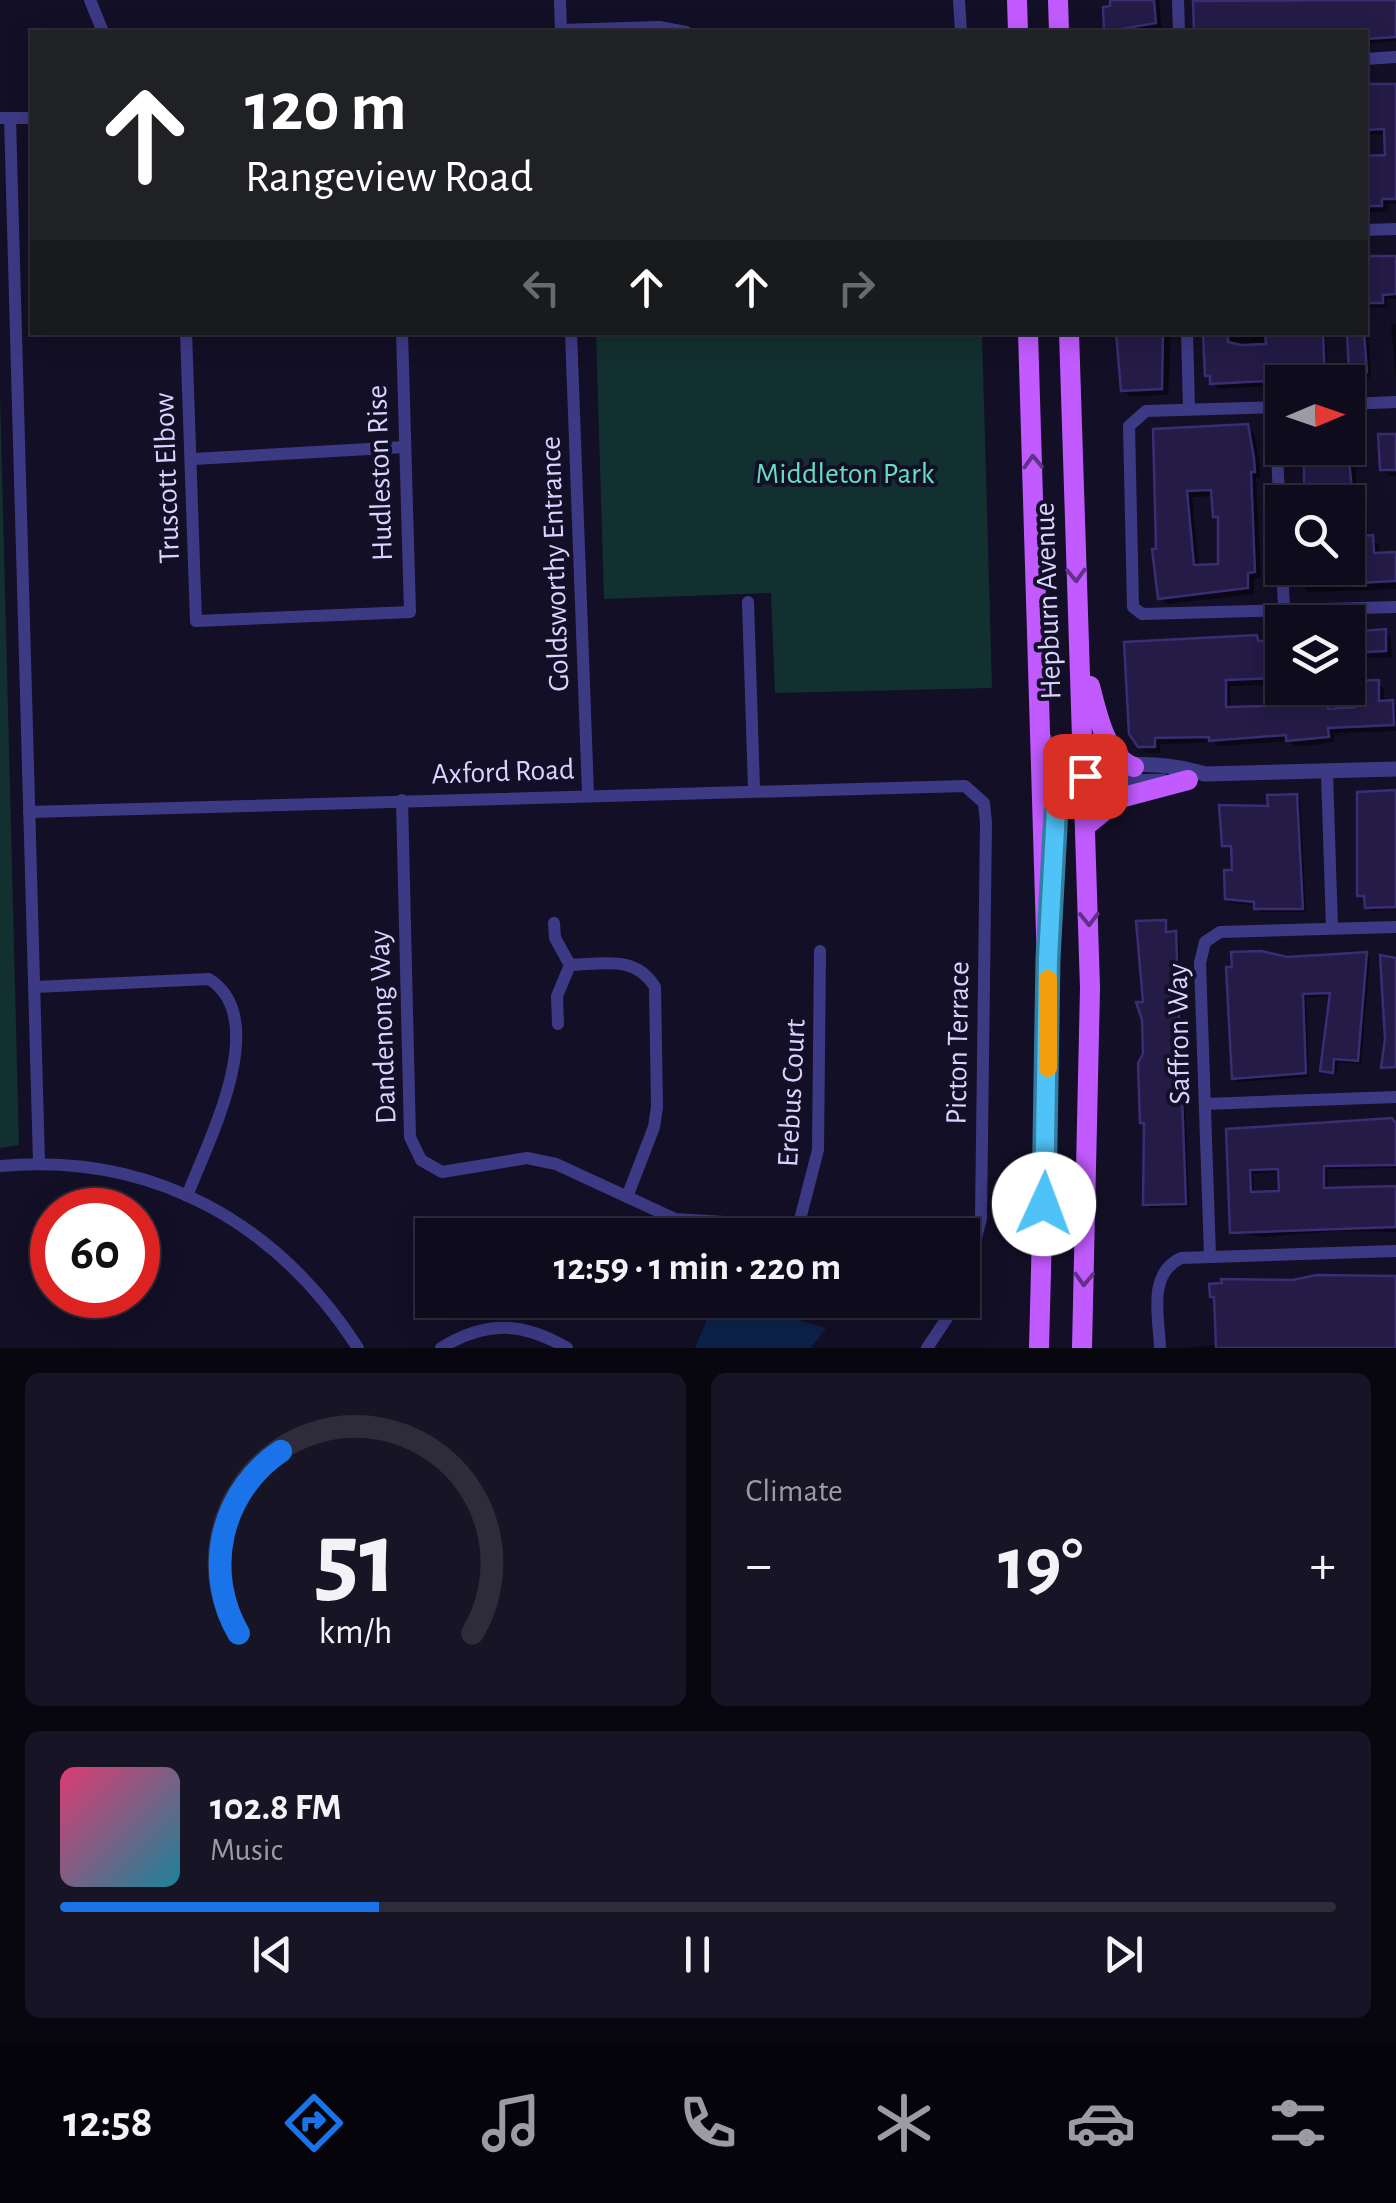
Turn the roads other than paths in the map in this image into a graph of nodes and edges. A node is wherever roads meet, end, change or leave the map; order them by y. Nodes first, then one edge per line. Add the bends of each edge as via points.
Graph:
1 (90, 0) edge
2 (560, 0) edge
3 (960, 0) edge
4 (1017, 0) edge
5 (1058, 0) edge
6 (1178, 0) edge
7 (102, 30) edge
8 (561, 30) edge
9 (594, 30) edge
10 (672, 30) edge
11 (961, 30) edge
12 (1018, 30) edge
13 (1059, 30) edge
14 (1179, 30) edge
15 (1396, 57) edge
16 (1368, 59) edge
17 (5, 118) edge
18 (1396, 229) edge
19 (1368, 230) edge
20 (25, 299) edge
21 (186, 335) edge
22 (402, 335) edge
23 (572, 335) edge
24 (1028, 335) edge
25 (1069, 335) edge
26 (1188, 335) edge
27 (1396, 402) edge
28 (1365, 403) edge
29 (1265, 407) edge
30 (1189, 409) junction
31 (404, 447) junction
32 (193, 459) junction
33 (1280, 465) edge
34 (748, 602) dead end
35 (1284, 605) edge
36 (1396, 606) edge
37 (1365, 607) edge
38 (1265, 610) edge
39 (1078, 615) junction
40 (196, 622) joint
41 (1042, 734) junction
42 (1134, 767) junction
43 (1396, 769) edge
44 (1327, 772) junction
45 (1085, 776) junction
46 (1197, 777) junction
47 (754, 789) junction
48 (977, 793) joint
49 (588, 794) junction
50 (402, 800) junction
51 (29, 812) junction
52 (1087, 825) junction
53 (554, 923) dead end
54 (1396, 927) edge
55 (1332, 928) junction
56 (820, 951) dead end
57 (1048, 958) junction
58 (570, 965) junction
59 (35, 987) junction
60 (558, 1024) dead end
61 (1396, 1096) edge
62 (1206, 1104) junction
63 (39, 1162) junction
64 (0, 1166) edge
65 (187, 1196) junction
66 (627, 1197) junction
67 (671, 1218) edge
68 (799, 1218) edge
69 (980, 1222) edge
70 (1396, 1252) edge
71 (1210, 1256) junction
72 (946, 1318) edge
73 (358, 1348) edge
74 (442, 1348) edge
75 (567, 1348) edge
76 (927, 1348) edge
77 (1039, 1348) edge
78 (1082, 1348) edge
79 (1160, 1348) edge

1 - 7 street
2 - 8 street
3 - 11 street
4 - 12 main road
5 - 13 main road
6 - 14 street
9 - 10 street
15 - 16 street
17 - 20 street
18 - 19 street
20 - 51 street
21 - 32 street, Truscott Elbow
22 - 31 street, Hudleston Rise
23 - 49 street, Goldsworthy Entrance
41 -> 24 main road, Hepburn Avenue
25 -> 39 main road, Hepburn Avenue
26 - 30 street
27 - 28 street
29 - 30 street
30 - 38 street via 1146,412 1129,426 1133,607 1142,614
31 - 32 street
31 - 40 street, Hudleston Rise via 410,612
32 - 40 street, Truscott Elbow
33 - 35 street
34 - 47 street
36 - 37 street
39 - 42 main road via 1100,725 1120,759
39 - 45 main road, Hepburn Avenue
41 - 45 street via 1059,761
41 - 57 main road, Hepburn Avenue
42 - 45 street
42 - 46 street via 1188,768
43 - 44 street
44 - 46 street
44 - 55 street
45 - 46 street via 1104,784
45 - 52 main road, Hepburn Avenue
45 - 57 street via 1066,786 1056,810
46 - 52 main road via 1120,798
47 - 48 street, Axford Road via 954,784
47 - 49 street, Axford Road
48 - 69 street, Picton Terrace via 986,823
49 - 50 street, Axford Road
50 - 51 street, Axford Road
50 - 66 street, Dandenong Way via 410,1137 421,1160 442,1172 526,1158 556,1164
51 - 59 street
52 -> 78 main road, Hepburn Avenue via 1090,1082
53 - 58 street via 554,938
54 - 55 street
55 - 62 street, Saffron Way via 1220,932 1205,942 1200,963
56 - 68 street, Erebus Court via 818,1150
57 - 77 main road, Hepburn Avenue
58 - 60 street via 556,996
58 - 66 street via 631,964 654,987 657,1107
59 - 63 street
59 - 65 street via 208,979 226,990 234,1010 235,1068
61 - 62 street
62 - 71 street, Saffron Way
63 - 64 street
63 - 65 street via 98,1168
65 - 73 street via 243,1222 296,1269
66 - 67 street, Dandenong Way
70 - 71 street
71 - 79 street via 1181,1258 1164,1271
72 - 76 street, Picton Terrace
74 - 75 street via 500,1326 534,1328

